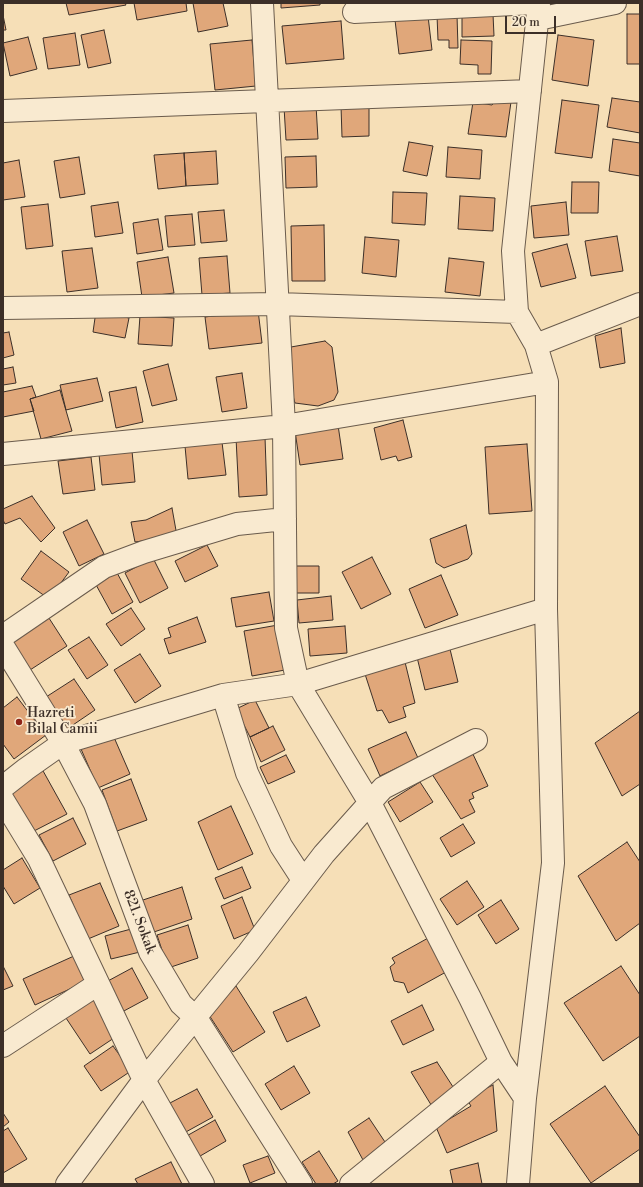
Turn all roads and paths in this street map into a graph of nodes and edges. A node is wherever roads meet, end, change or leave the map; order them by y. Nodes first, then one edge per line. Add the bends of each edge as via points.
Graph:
1 (262, 3) edge
2 (615, 3) edge
3 (537, 8) edge
4 (354, 12) dead end
5 (530, 91) junction
6 (268, 100) junction
7 (3, 111) edge
8 (277, 304) junction
9 (640, 304) edge
10 (3, 308) edge
11 (517, 312) junction
12 (536, 345) junction
13 (547, 382) junction
14 (284, 426) junction
15 (3, 454) edge
16 (285, 519) junction
17 (546, 609) junction
18 (3, 636) edge
19 (3, 646) edge
20 (298, 684) junction
21 (223, 695) junction
22 (476, 740) dead end
23 (63, 743) junction
24 (3, 787) edge
25 (3, 800) edge
26 (370, 803) junction
27 (303, 880) junction
28 (98, 984) junction
29 (196, 1018) junction
30 (3, 1046) edge
31 (501, 1062) junction
32 (144, 1080) junction
33 (525, 1098) junction
34 (67, 1184) edge
35 (203, 1184) edge
36 (301, 1184) edge
37 (351, 1184) edge
38 (518, 1184) edge

1 - 6 street
2 - 3 street
3 - 4 street
3 - 5 street
5 - 6 street
5 - 11 street via 513,251
6 - 7 street
6 - 8 street
8 - 10 street
8 - 11 street
8 - 14 street
9 - 12 street
11 - 12 street
12 - 13 street
13 - 14 street
13 - 17 street
14 - 15 street
14 - 16 street
16 - 18 street via 237,524 104,567
16 - 20 street via 286,628
17 - 20 street
17 - 33 street via 553,863
19 - 23 street, 821. Sokak
20 - 21 street
20 - 26 street
21 - 23 street
21 - 27 street via 247,773 281,846
22 - 26 street via 383,788
23 - 24 street
23 - 29 street, 821. Sokak via 95,804 150,952 182,1004
25 - 28 street via 39,859
26 - 27 street
26 - 31 street
27 - 29 street
28 - 30 street
28 - 32 street
29 - 32 street
29 - 36 street, 821. Sokak
31 - 33 street
31 - 37 street
32 - 34 street
32 - 35 street
33 - 38 street

